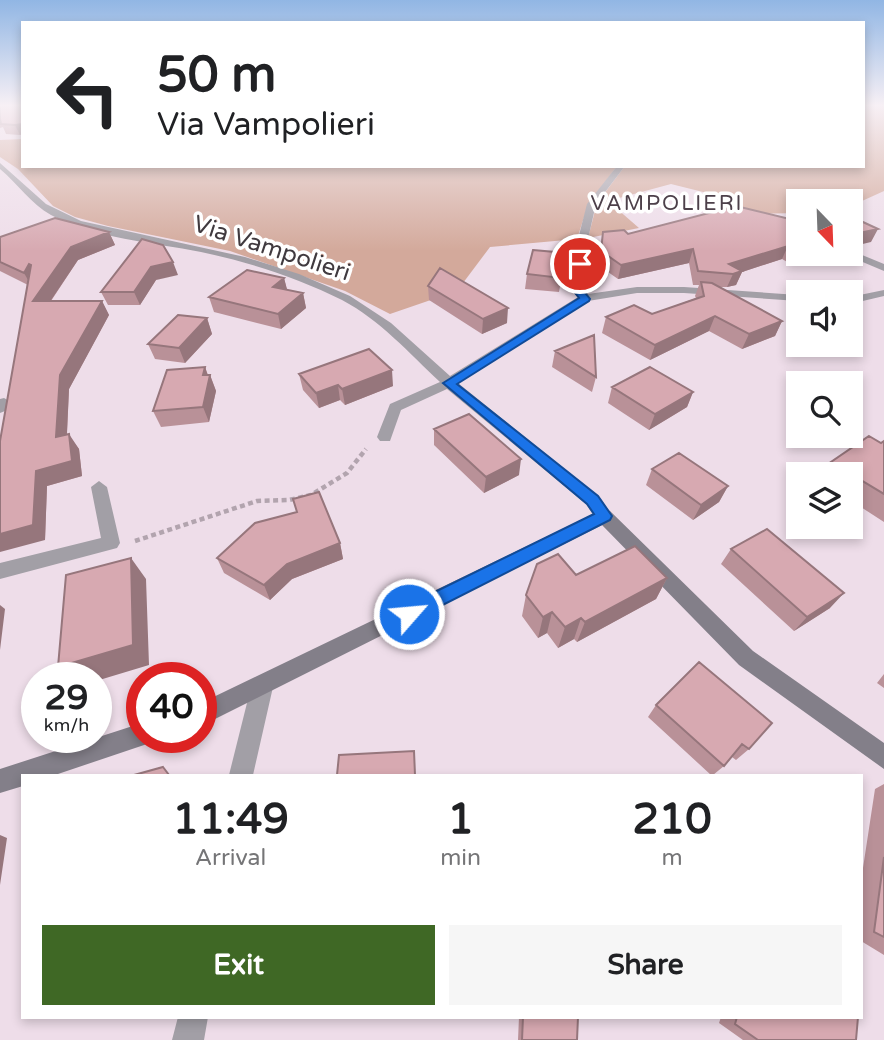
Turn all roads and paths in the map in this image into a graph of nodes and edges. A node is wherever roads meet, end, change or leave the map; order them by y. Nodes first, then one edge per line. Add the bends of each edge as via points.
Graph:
1 (0, 165) edge
2 (620, 168) edge
3 (863, 259) edge
4 (884, 268) edge
5 (884, 293) edge
6 (786, 297) edge
7 (585, 299) junction
8 (863, 299) edge
9 (449, 383) junction
10 (384, 436) joint
11 (99, 487) dead end
12 (604, 516) junction
13 (111, 543) junction
14 (0, 571) edge
15 (262, 687) junction
16 (217, 708) edge
17 (126, 740) edge
18 (884, 757) edge
19 (21, 774) edge
20 (22, 774) edge
21 (241, 774) edge
22 (0, 781) edge
23 (192, 1019) edge
24 (188, 1040) edge

1 - 9 street, Via Vampolieri via 16,176 38,203 60,216 104,230 207,250 342,296 369,310
2 - 7 street via 593,204 583,239 577,289
3 - 4 street
5 - 8 street
6 - 7 street via 672,290 606,293
7 - 9 street
9 - 10 street via 394,407
9 - 12 street, Via Vampolieri via 592,500
10 - 13 path via 367,447 347,473 311,495 257,501 142,541
11 - 13 street
12 - 15 street
12 - 18 street, Via Vampolieri via 746,658
13 - 14 street
15 - 16 street
15 - 21 street
17 - 20 street
19 - 22 street
23 - 24 street

